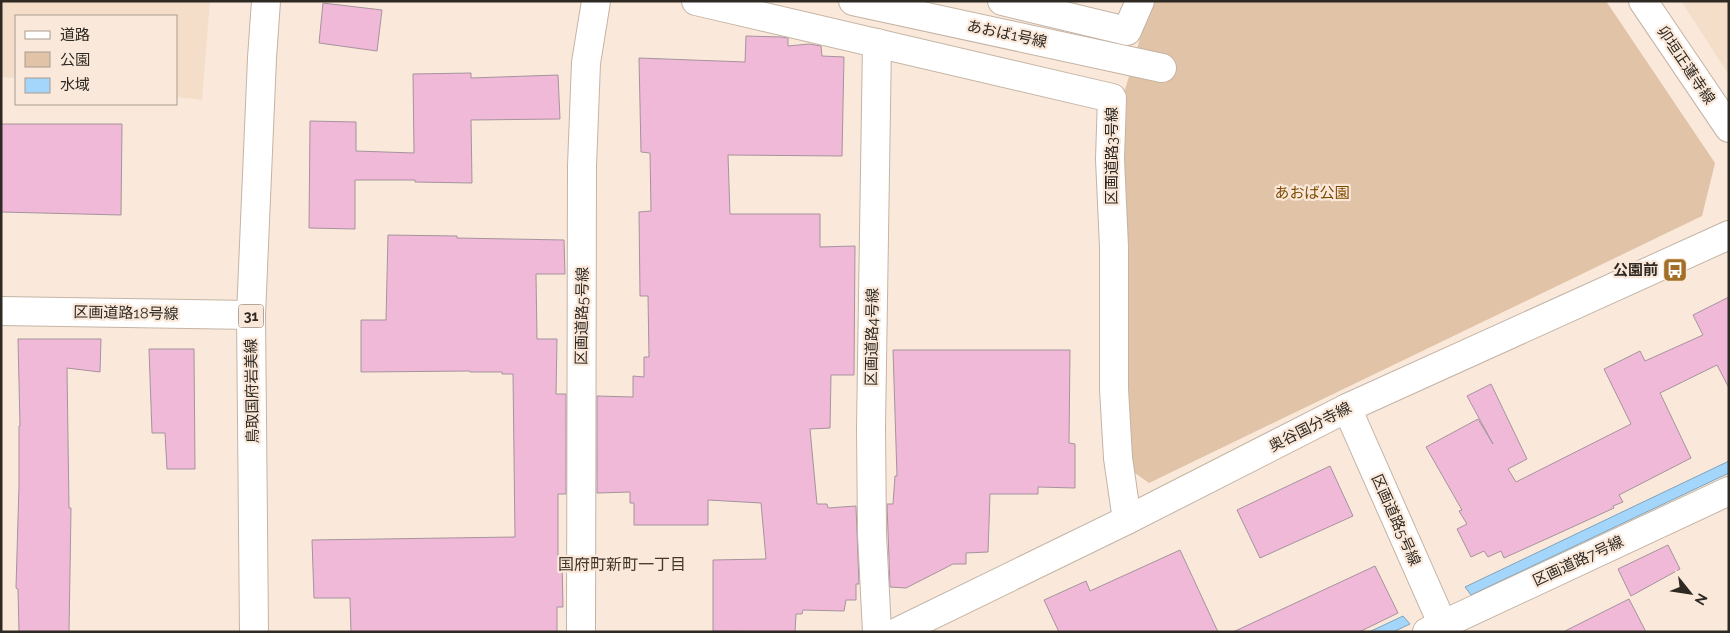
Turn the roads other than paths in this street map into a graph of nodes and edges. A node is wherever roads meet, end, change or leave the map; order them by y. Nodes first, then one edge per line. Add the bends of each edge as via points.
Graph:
1 (266, 1) edge
2 (596, 1) edge
3 (696, 1) edge
4 (853, 1) edge
5 (1002, 1) edge
6 (1140, 1) edge
7 (1643, 1) edge
8 (878, 43) junction
9 (1162, 68) dead end
10 (1729, 128) edge
11 (1729, 235) edge
12 (1, 310) edge
13 (251, 315) junction
14 (1347, 408) junction
15 (1729, 491) edge
16 (1126, 520) junction
17 (1438, 629) edge
18 (254, 632) edge
19 (581, 632) edge
20 (876, 632) edge
21 (897, 632) edge

1 - 13 street, 鳥取国府岩美線 / 31
2 - 19 street, 区画道路5号線 via 586,63 582,166
3 - 8 street, 区画道路3号線
4 - 9 street, あおば1号線
5 - 6 street via 1127,31
7 - 10 street, 卯垣正蓮寺線
8 - 16 street, 区画道路3号線 via 1112,98 1114,389
8 - 20 street, 区画道路4号線 via 871,426
11 - 14 street, 奥谷国分寺線
12 - 13 street, 区画道路18号線
13 - 18 street, 鳥取国府岩美線 / 31
14 - 16 street, 奥谷国分寺線
14 - 17 street, 区画道路5号線
15 - 17 street, 区画道路7号線
16 - 21 street, 奥谷国分寺線

